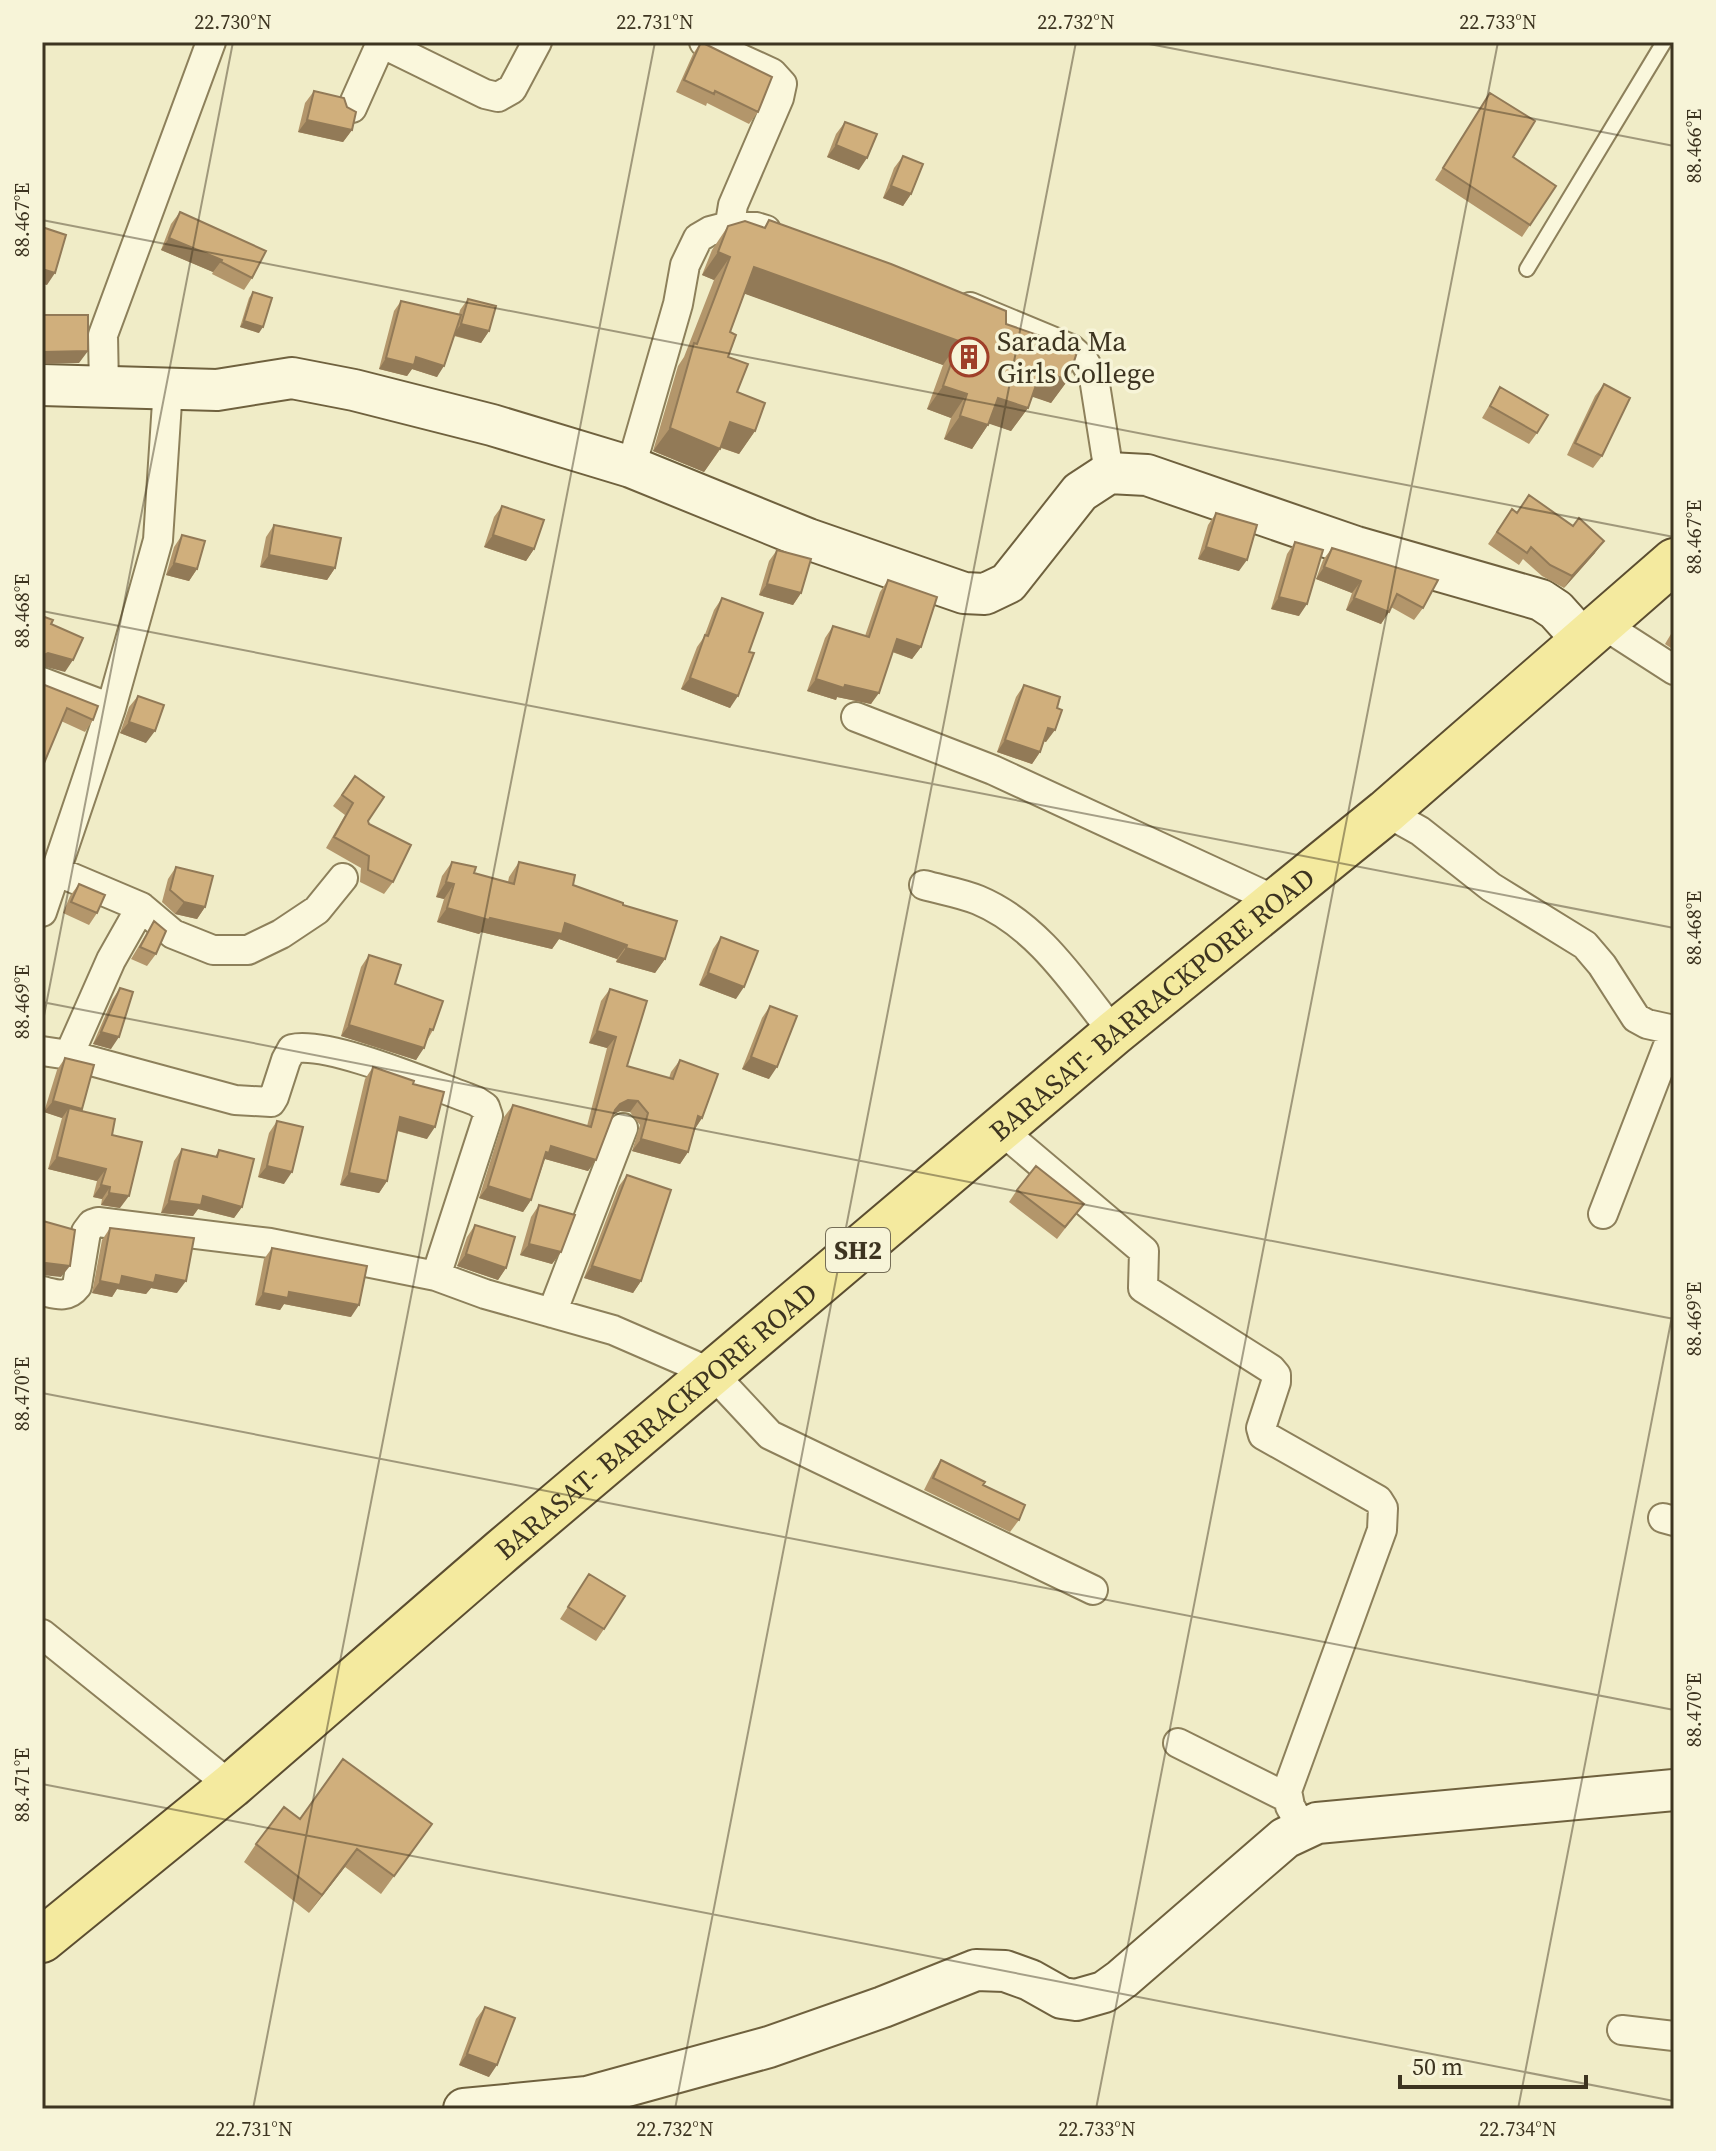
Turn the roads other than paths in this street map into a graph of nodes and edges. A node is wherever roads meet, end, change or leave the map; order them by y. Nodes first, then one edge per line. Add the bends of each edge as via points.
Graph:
1 (211, 42) edge
2 (380, 42) edge
3 (537, 42) edge
4 (704, 42) edge
5 (1664, 42) edge
6 (352, 108) edge
7 (733, 225) junction
8 (798, 241) edge
9 (1527, 269) dead end
10 (939, 295) edge
11 (42, 385) edge
12 (168, 387) junction
13 (104, 388) junction
14 (631, 467) junction
15 (1109, 473) junction
16 (1674, 561) edge
17 (1592, 632) junction
18 (1674, 670) edge
19 (42, 682) edge
20 (111, 708) junction
21 (856, 717) dead end
22 (1386, 812) junction
23 (56, 871) junction
24 (343, 878) dead end
25 (924, 885) dead end
26 (1279, 902) junction
27 (141, 907) junction
28 (42, 912) edge
29 (1674, 1030) edge
30 (1114, 1033) junction
31 (55, 1053) edge
32 (623, 1128) dead end
33 (1001, 1130) junction
34 (1603, 1214) dead end
35 (436, 1276) junction
36 (42, 1291) edge
37 (552, 1313) junction
38 (712, 1373) junction
39 (1093, 1590) dead end
40 (42, 1634) edge
41 (1178, 1743) dead end
42 (231, 1786) junction
43 (1674, 1790) edge
44 (1295, 1813) junction
45 (42, 1940) edge
46 (1622, 2030) dead end
47 (1674, 2036) edge
48 (464, 2109) edge

1 - 13 street via 103,335
2 - 3 street via 498,97 512,89
2 - 6 street
4 - 7 street via 772,73 782,84 733,205
5 - 9 lane
7 - 8 street
7 - 14 street via 698,238 685,265
10 - 15 street via 1071,349 1084,361 1094,378
11 - 13 street
12 - 13 street
12 - 14 street via 217,390 292,378 492,425
12 - 20 street via 158,540
14 - 15 street via 883,566 964,593 985,594 1008,583 1080,492
15 - 17 street via 1147,475 1356,547 1541,600
16 - 17 main road, BARASAT- BARRACKPORE ROAD / SH2
17 - 18 street
17 - 22 main road, BARASAT- BARRACKPORE ROAD / SH2
19 - 20 street
20 - 23 street
21 - 26 street via 993,770
22 - 26 main road, BARASAT- BARRACKPORE ROAD / SH2
22 - 29 street via 1420,831 1491,887 1585,945 1636,1018
23 - 27 street
23 - 28 street
24 - 27 street via 317,910 248,950 213,950 173,934
25 - 30 street via 978,901 1024,927
26 - 30 main road, BARASAT- BARRACKPORE ROAD / SH2
27 - 31 street
29 - 34 street
30 - 33 main road, BARASAT- BARRACKPORE ROAD / SH2
31 - 35 street via 264,1103 274,1097 292,1049 304,1046 349,1056 476,1101 488,1116
32 - 37 street
33 - 38 main road, BARASAT- BARRACKPORE ROAD / SH2
33 - 44 street via 1144,1251 1143,1288 1271,1369 1276,1382 1263,1435 1378,1500 1383,1508 1382,1530 1287,1791
35 - 36 street via 270,1243 98,1222 86,1232 72,1293
35 - 37 street
37 - 38 street via 613,1330
38 - 39 street via 770,1435
38 - 42 main road, BARASAT- BARRACKPORE ROAD / SH2
40 - 42 street
41 - 44 street
42 - 45 main road, BARASAT- BARRACKPORE ROAD / SH2
43 - 44 street via 1317,1823
44 - 48 street via 1285,1838 1122,1979 1091,1997 1062,1998 1005,1971 976,1970 769,2047 602,2093
46 - 47 street

